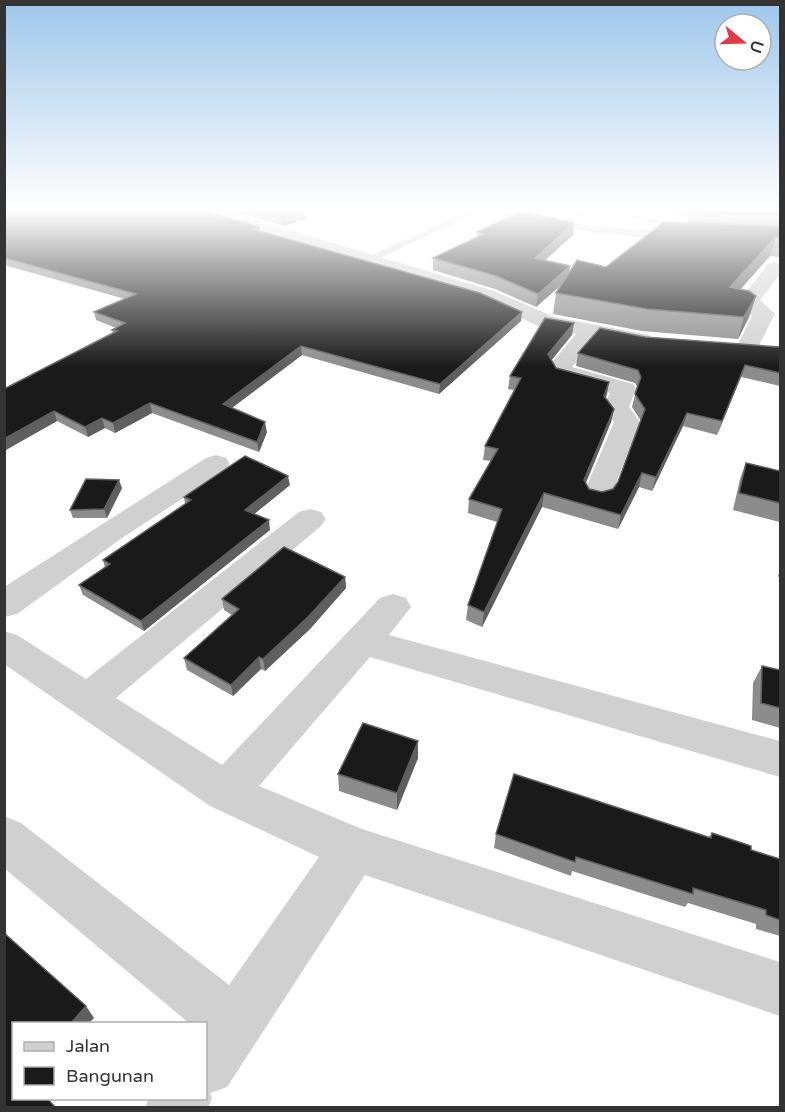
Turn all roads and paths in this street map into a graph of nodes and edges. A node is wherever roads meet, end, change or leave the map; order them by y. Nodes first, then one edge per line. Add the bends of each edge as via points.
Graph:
1 (382, 263) edge
2 (775, 268) dead end
3 (590, 332) junction
4 (665, 342) edge
5 (724, 346) edge
6 (747, 348) junction
7 (769, 350) edge
8 (216, 464) dead end
9 (598, 495) edge
10 (310, 519) dead end
11 (4, 605) edge
12 (393, 608) dead end
13 (362, 641) junction
14 (4, 645) edge
15 (88, 699) junction
16 (780, 759) edge
17 (226, 792) junction
18 (4, 838) edge
19 (356, 849) junction
20 (780, 989) edge
21 (196, 1022) edge
22 (207, 1033) edge
23 (220, 1045) edge

1 - 3 street via 487,295 538,319
2 - 6 street via 750,300 752,307 764,314
3 - 4 street
3 - 9 street via 563,360 561,370 624,389 616,408 627,422
5 - 6 street
6 - 7 street
8 - 11 street
10 - 15 street
12 - 13 street
13 - 16 street
13 - 17 street
14 - 15 street
15 - 17 street
17 - 19 street
18 - 21 street
19 - 20 street
19 - 23 street
22 - 23 street

